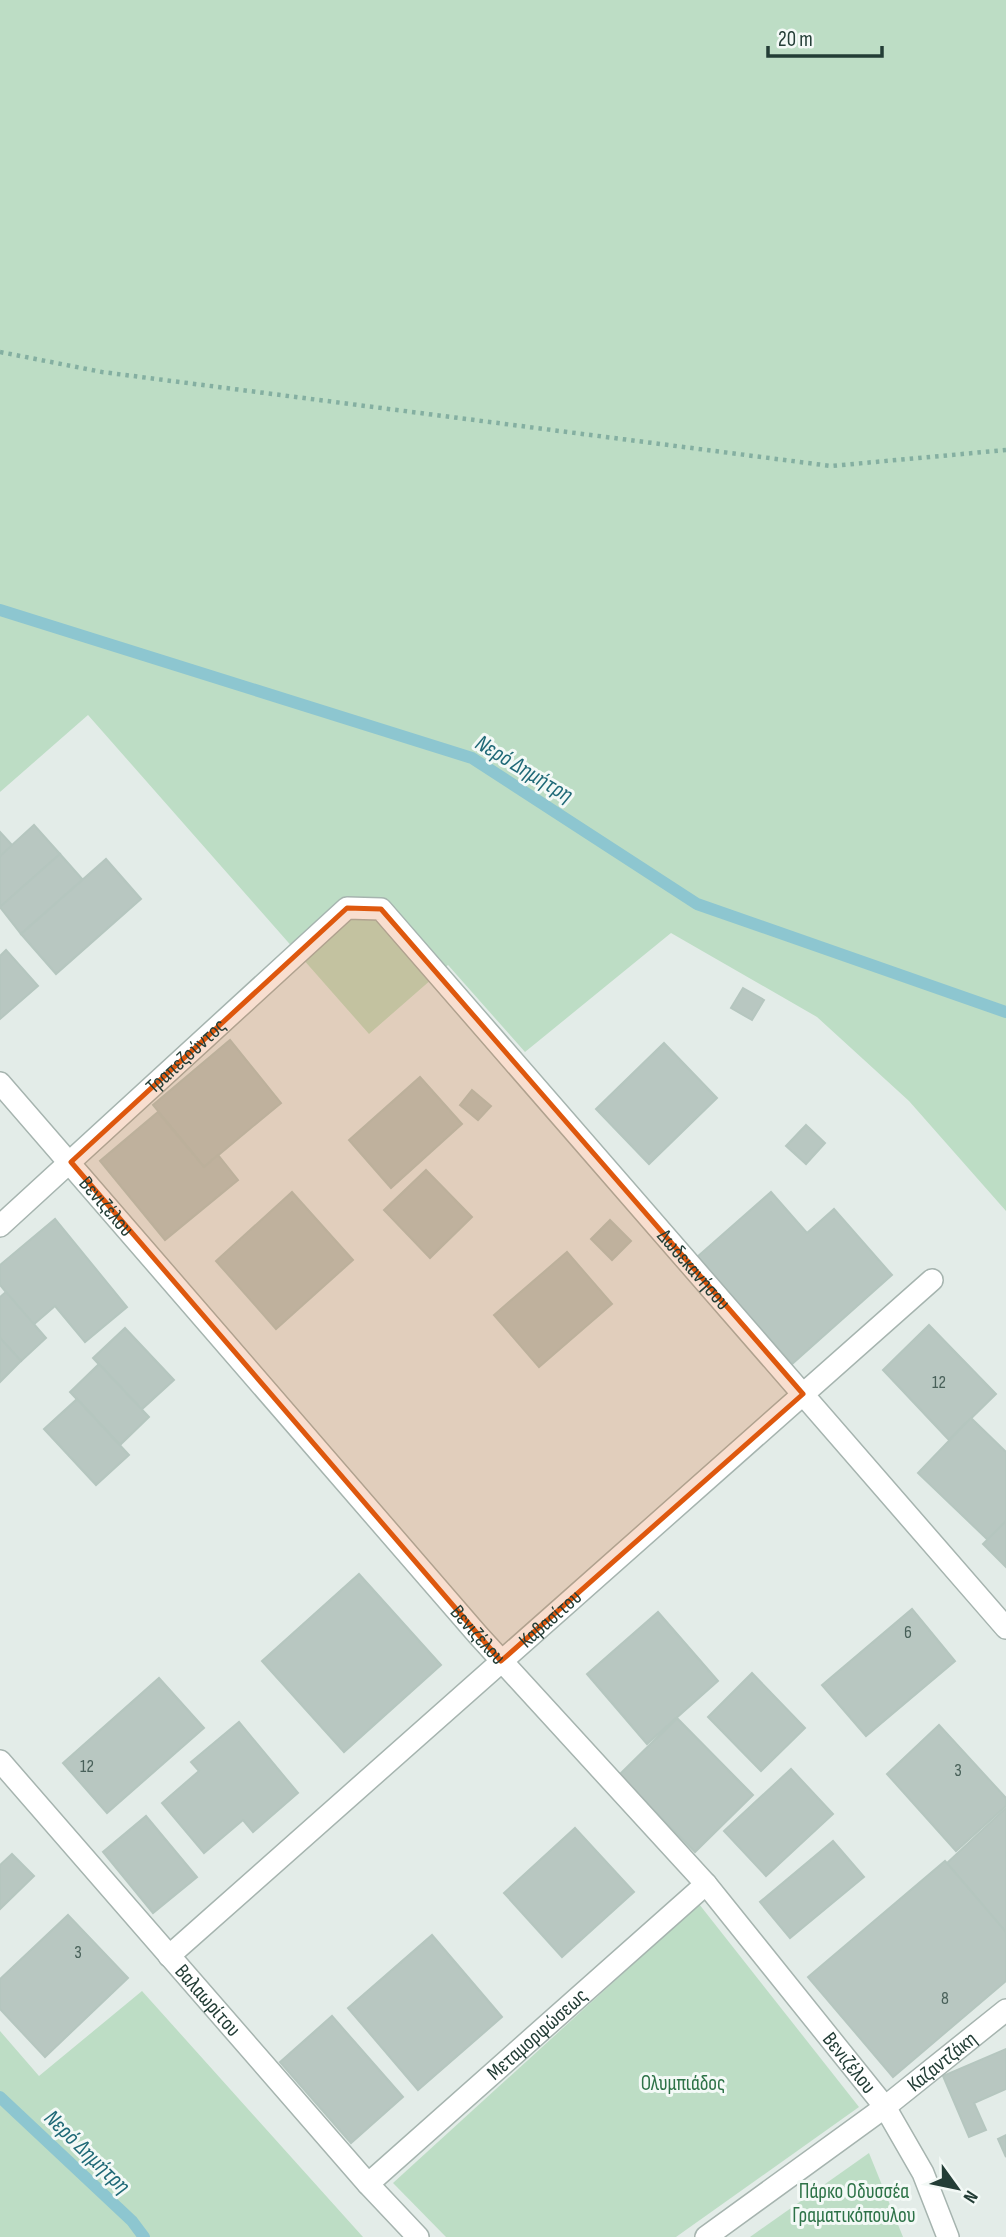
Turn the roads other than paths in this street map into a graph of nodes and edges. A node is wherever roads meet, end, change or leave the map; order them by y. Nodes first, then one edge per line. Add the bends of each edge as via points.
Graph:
1 (382, 909) joint
2 (0, 1083) edge
3 (71, 1163) junction
4 (0, 1226) edge
5 (932, 1280) dead end
6 (803, 1394) junction
7 (1006, 1628) edge
8 (502, 1661) junction
9 (0, 1761) edge
10 (706, 1884) junction
11 (169, 1956) junction
12 (1006, 2010) edge
13 (886, 2107) junction
14 (368, 2184) junction
15 (418, 2237) edge
16 (706, 2237) edge
17 (948, 2237) edge

1 - 3 street, Τραπεζούντος via 347,908
1 - 6 street, Δωδεκανήσου
2 - 3 street, Βενιζέλου
3 - 4 street, Τραπεζούντος
3 - 8 street, Βενιζέλου
5 - 6 street, Καβασίτου
6 - 7 street, Δωδεκανήσου
6 - 8 street, Καβασίτου
8 - 10 street, Βενιζέλου
8 - 11 street, Καβασίτου
9 - 11 street, Βαλαωρίτου
10 - 13 street, Βενιζέλου
10 - 14 street, Μεταμορφώσεως
11 - 14 street, Βαλαωρίτου
12 - 13 street, Καζαντζάκη
13 - 16 street, Καζαντζάκη
13 - 17 street, Βενιζέλου via 922,2173
14 - 15 street, Βαλαωρίτου

